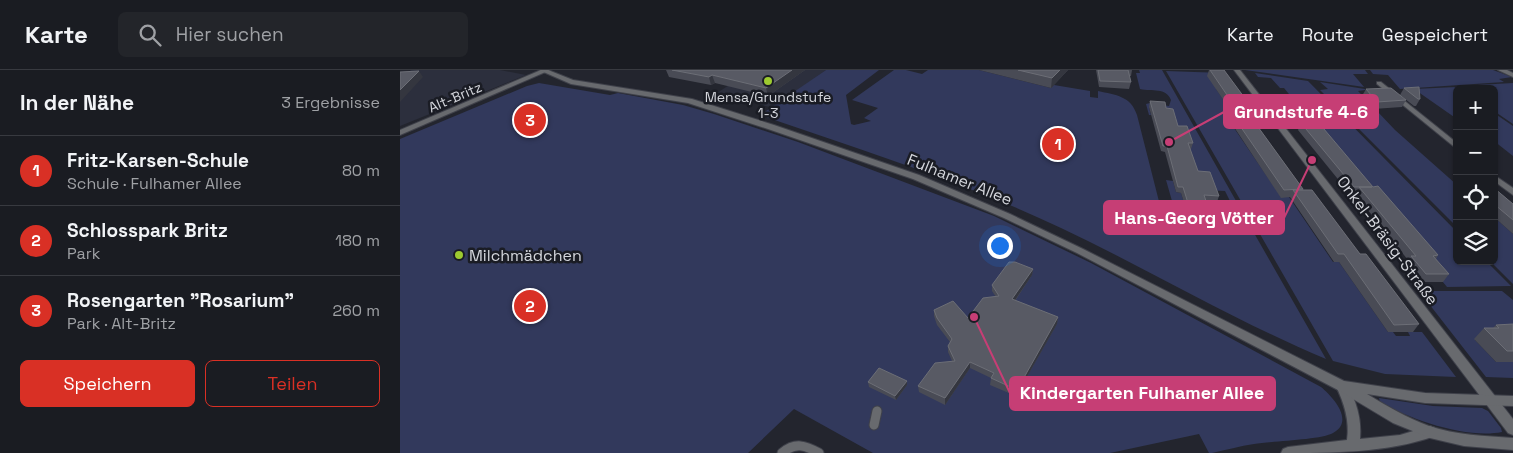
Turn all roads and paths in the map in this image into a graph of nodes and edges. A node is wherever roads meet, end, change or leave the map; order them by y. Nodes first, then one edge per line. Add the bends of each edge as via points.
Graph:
1 (545, 70) edge
2 (1237, 70) edge
3 (1501, 70) edge
4 (1513, 75) edge
5 (1378, 83) dead end
6 (400, 133) edge
7 (1453, 144) edge
8 (1498, 181) edge
9 (1513, 192) edge
10 (1342, 386) junction
11 (1490, 401) junction
12 (1513, 401) edge
13 (878, 411) dead end
14 (874, 425) dead end
15 (1513, 429) edge
16 (1430, 432) junction
17 (1513, 444) edge
18 (1352, 446) junction
19 (782, 453) edge
20 (819, 453) edge
21 (1288, 453) edge

1 - 6 street, Alt-Britz
1 - 10 street, Fulhamer Allee via 571,82 690,101 916,177 1080,251
2 - 11 street, Onkel-Bräsig-Straße
3 - 4 street
5 - 7 street
8 - 9 street
10 - 11 street via 1425,398
10 - 16 street via 1384,412
10 - 18 street via 1354,416
11 - 12 street
11 - 15 street, Onkel-Bräsig-Straße
13 - 14 lane
16 - 17 street via 1482,443
16 - 18 street via 1414,440
18 - 21 street
19 - 20 lane via 798,444

